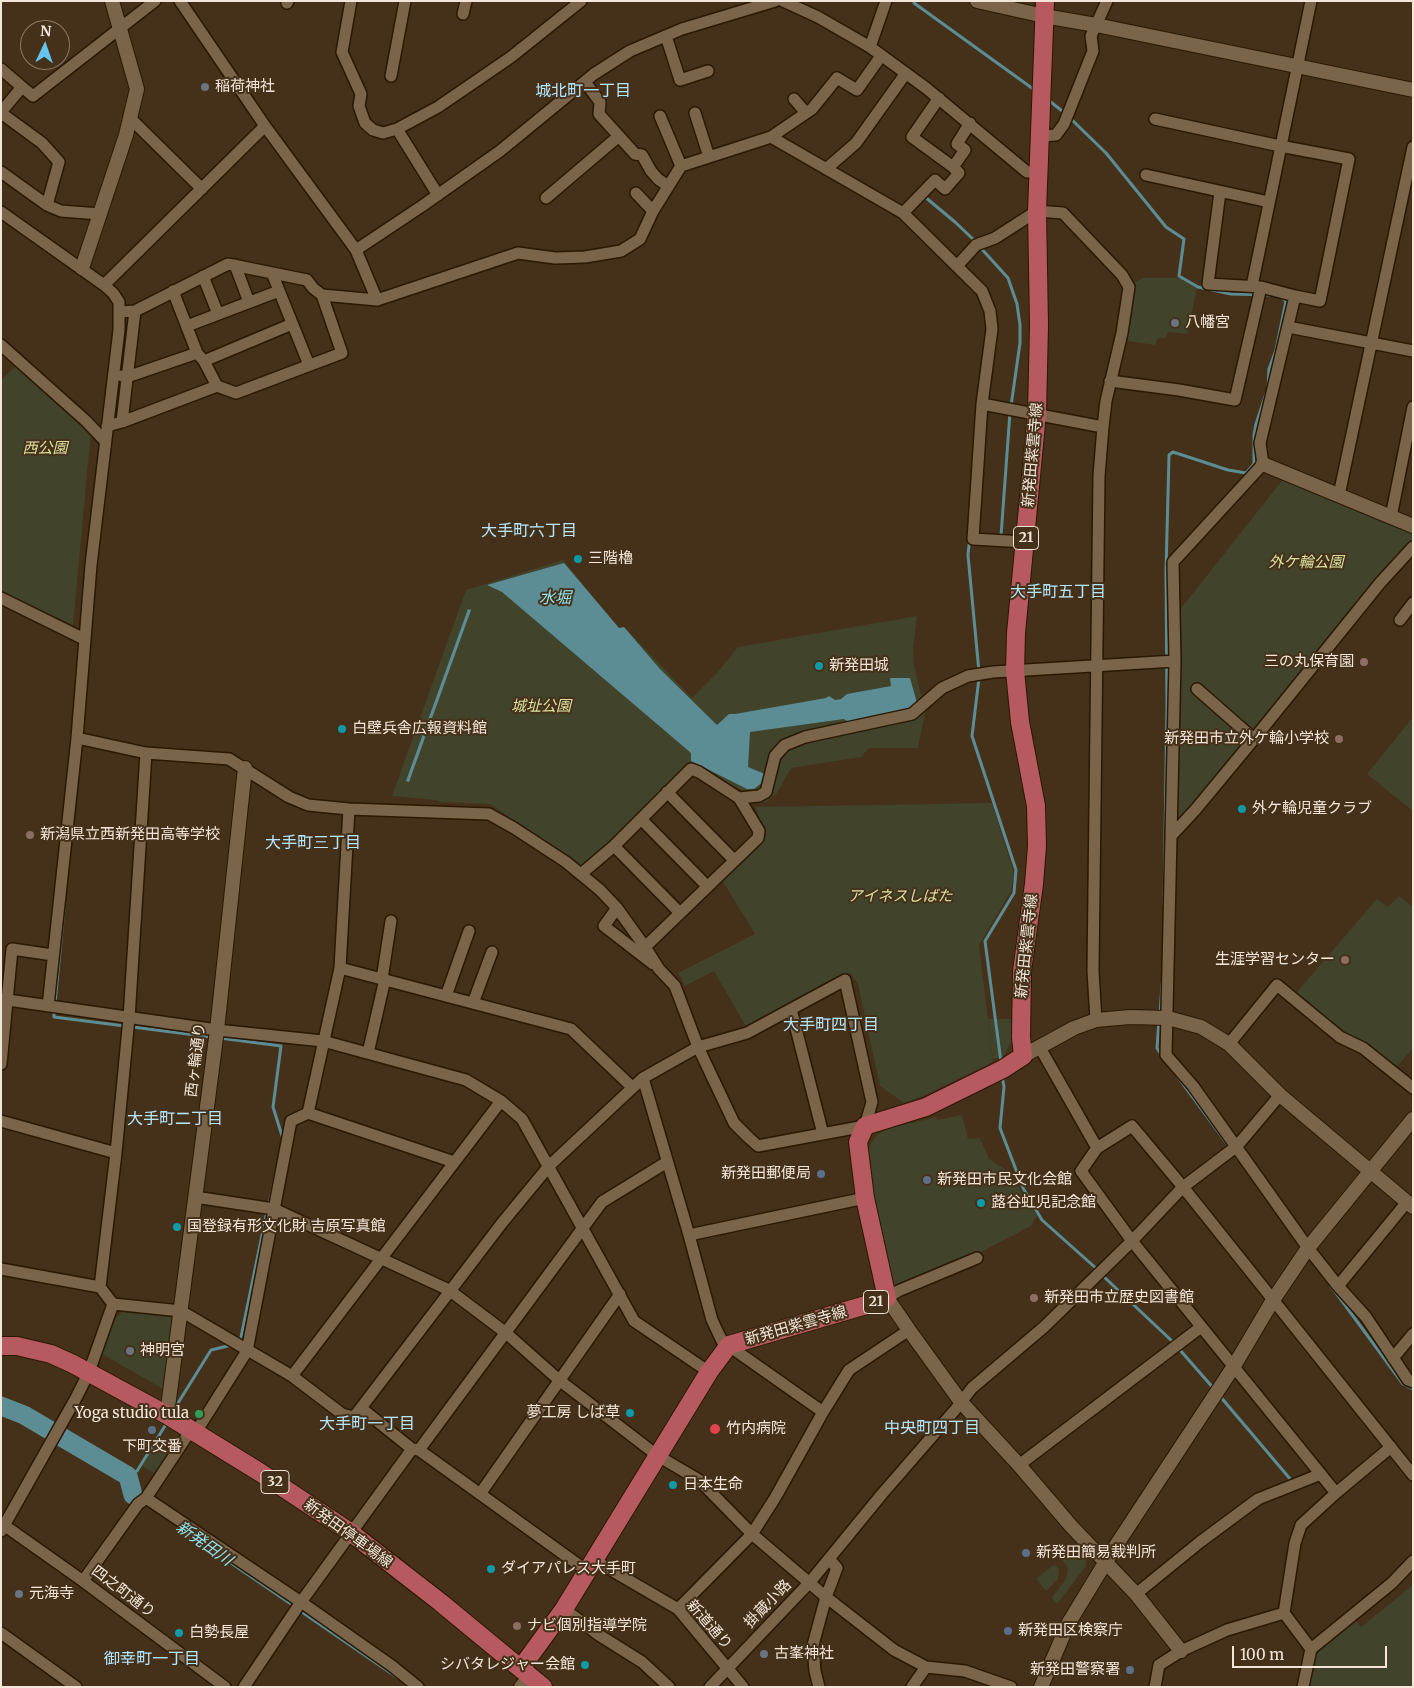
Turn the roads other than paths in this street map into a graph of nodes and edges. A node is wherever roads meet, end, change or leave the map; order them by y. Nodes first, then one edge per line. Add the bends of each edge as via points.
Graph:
1 (112, 1) edge
2 (155, 1) edge
3 (180, 1) edge
4 (351, 1) edge
5 (405, 1) edge
6 (466, 1) edge
7 (581, 1) edge
8 (775, 1) edge
9 (783, 1) edge
10 (886, 1) edge
11 (1107, 1) edge
12 (1310, 1) edge
13 (986, 2) edge
14 (1044, 9) edge
15 (464, 14) dead end
16 (1096, 25) junction
17 (120, 30) junction
18 (666, 36) junction
19 (870, 47) junction
20 (881, 56) junction
21 (1298, 68) junction
22 (1, 69) edge
23 (708, 72) dead end
24 (906, 73) junction
25 (391, 76) dead end
26 (585, 82) junction
27 (22, 87) junction
28 (1413, 90) edge
29 (938, 98) junction
30 (794, 99) dead end
31 (1, 113) edge
32 (694, 113) dead end
33 (806, 113) junction
34 (660, 116) dead end
35 (130, 118) junction
36 (1155, 118) dead end
37 (970, 123) junction
38 (265, 126) junction
39 (397, 129) junction
40 (620, 136) junction
41 (1041, 136) junction
42 (771, 137) junction
43 (1280, 146) junction
44 (1413, 147) edge
45 (709, 157) junction
46 (681, 166) junction
47 (953, 167) junction
48 (826, 169) junction
49 (1, 172) edge
50 (1038, 172) junction
51 (1146, 175) dead end
52 (668, 186) junction
53 (202, 189) junction
54 (1220, 192) junction
55 (636, 193) dead end
56 (438, 195) junction
57 (546, 198) dead end
58 (1269, 202) junction
59 (47, 205) junction
60 (1037, 210) junction
61 (653, 211) junction
62 (1, 212) edge
63 (902, 213) junction
64 (100, 214) junction
65 (356, 250) junction
66 (235, 265) junction
67 (957, 266) junction
68 (82, 268) junction
69 (272, 273) junction
70 (203, 276) junction
71 (104, 285) junction
72 (1257, 287) junction
73 (173, 291) junction
74 (280, 291) junction
75 (322, 295) junction
76 (1294, 296) junction
77 (378, 300) junction
78 (249, 302) junction
79 (135, 311) junction
80 (120, 312) junction
81 (218, 314) junction
82 (292, 324) junction
83 (187, 326) junction
84 (1288, 327) junction
85 (1373, 342) junction
86 (1, 345) edge
87 (1413, 351) edge
88 (200, 357) junction
89 (309, 365) junction
90 (113, 375) junction
91 (127, 377) junction
92 (1110, 382) junction
93 (217, 386) junction
94 (982, 404) junction
95 (1413, 407) edge
96 (1037, 413) junction
97 (122, 422) junction
98 (107, 426) junction
99 (1102, 426) junction
100 (105, 441) junction
101 (1263, 464) junction
102 (1339, 495) junction
103 (1391, 517) junction
104 (1413, 526) edge
105 (1025, 542) junction
106 (1413, 547) edge
107 (1, 598) edge
108 (1413, 604) edge
109 (1400, 620) dead end
110 (84, 638) junction
111 (1175, 661) junction
112 (1097, 666) junction
113 (1015, 672) junction
114 (1197, 689) dead end
115 (77, 738) junction
116 (1254, 739) junction
117 (146, 753) junction
118 (245, 768) junction
119 (667, 792) junction
120 (739, 798) junction
121 (349, 809) junction
122 (641, 819) junction
123 (1171, 836) junction
124 (614, 846) junction
125 (734, 860) junction
126 (581, 874) junction
127 (708, 886) junction
128 (617, 908) junction
129 (680, 913) junction
130 (391, 921) dead end
131 (469, 931) dead end
132 (645, 946) junction
133 (6, 952) edge
134 (492, 952) dead end
135 (53, 955) junction
136 (340, 968) junction
137 (660, 969) junction
138 (383, 979) junction
139 (446, 996) junction
140 (5, 999) edge
141 (473, 1003) junction
142 (48, 1006) junction
143 (792, 1009) junction
144 (129, 1018) junction
145 (1168, 1018) junction
146 (1096, 1020) junction
147 (217, 1030) junction
148 (323, 1041) junction
149 (1228, 1044) junction
150 (1039, 1046) junction
151 (698, 1047) junction
152 (368, 1053) junction
153 (1023, 1056) junction
154 (1, 1064) edge
155 (643, 1078) junction
156 (632, 1087) junction
157 (1413, 1088) edge
158 (1280, 1095) junction
159 (501, 1101) junction
160 (308, 1113) junction
161 (1413, 1118) edge
162 (1, 1121) edge
163 (865, 1126) junction
164 (823, 1134) junction
165 (1236, 1146) junction
166 (1097, 1148) junction
167 (116, 1153) junction
168 (454, 1162) junction
169 (668, 1162) junction
170 (549, 1166) junction
171 (1370, 1171) junction
172 (1183, 1187) junction
173 (195, 1196) junction
174 (865, 1198) junction
175 (1410, 1205) edge
176 (274, 1210) junction
177 (583, 1229) junction
178 (689, 1235) junction
179 (1132, 1241) junction
180 (1308, 1248) junction
181 (381, 1258) junction
182 (977, 1258) dead end
183 (1, 1269) edge
184 (1338, 1286) junction
185 (100, 1287) junction
186 (449, 1290) junction
187 (620, 1294) junction
188 (887, 1298) junction
189 (1273, 1300) junction
190 (113, 1304) junction
191 (181, 1310) junction
192 (1201, 1327) junction
193 (909, 1330) junction
194 (506, 1333) junction
195 (1413, 1334) edge
196 (729, 1345) junction
197 (1, 1346) edge
198 (247, 1350) junction
199 (1393, 1358) junction
200 (1234, 1366) junction
201 (89, 1372) junction
202 (709, 1372) junction
203 (292, 1376) junction
204 (559, 1380) junction
205 (1413, 1382) edge
206 (961, 1402) junction
207 (361, 1408) junction
208 (823, 1412) junction
209 (167, 1415) junction
210 (193, 1431) junction
211 (1392, 1447) junction
212 (415, 1450) junction
213 (658, 1456) junction
214 (1019, 1465) junction
215 (1321, 1474) junction
216 (1413, 1475) edge
217 (1336, 1493) junction
218 (480, 1494) junction
219 (142, 1501) junction
220 (2, 1526) edge
221 (350, 1532) junction
222 (752, 1534) junction
223 (829, 1559) junction
224 (1106, 1562) junction
225 (1413, 1562) edge
226 (590, 1565) junction
227 (83, 1581) junction
228 (810, 1582) junction
229 (1136, 1594) junction
230 (826, 1597) junction
231 (298, 1606) junction
232 (564, 1609) junction
233 (678, 1609) junction
234 (1284, 1613) junction
235 (1, 1633) edge
236 (1311, 1649) junction
237 (1180, 1650) junction
238 (926, 1667) junction
239 (726, 1668) junction
240 (529, 1679) edge
241 (76, 1687) edge
242 (225, 1687) edge
243 (244, 1687) edge
244 (418, 1687) edge
245 (669, 1687) edge
246 (710, 1687) edge
247 (743, 1687) edge
248 (819, 1687) edge
249 (912, 1687) edge
250 (1011, 1687) edge
251 (1042, 1687) edge
252 (1155, 1687) edge
253 (1303, 1687) edge

1 - 17 street
2 - 17 street
3 - 38 street
4 - 39 street via 342,52 361,94 359,106 364,123 383,133
5 - 25 street
6 - 15 street
7 - 39 street via 512,57 438,107
8 - 18 street
9 - 19 street via 818,16
10 - 19 street
11 - 16 street
12 - 21 street
13 - 14 street
14 - 16 street
14 - 41 main road, 新発田紫雲寺線 / 21
16 - 21 street
16 - 41 street via 1091,36 1093,51 1064,124 1056,135
17 - 27 street via 33,96
17 - 35 street via 137,89
18 - 23 street via 680,80
18 - 26 street via 630,51
19 - 20 street
20 - 24 street
20 - 33 street via 857,90 837,78 812,110
21 - 28 street
21 - 43 street
22 - 27 street
24 - 29 street
24 - 48 street via 856,143
26 - 40 street via 600,102 599,114
26 - 56 street via 500,151
27 - 31 street
29 - 37 street
29 - 47 street via 912,137
30 - 33 street
31 - 59 street via 42,143 59,162
32 - 45 street
33 - 42 street
34 - 46 street
35 - 53 street
35 - 64 street
36 - 43 street
37 - 47 street via 957,144 965,150
37 - 50 street via 1027,172
38 - 53 street
38 - 65 street
39 - 56 street
40 - 52 street via 635,154 642,155 651,171
40 - 57 street
41 - 50 main road, 新発田紫雲寺線 / 21
42 - 45 street
42 - 48 street
43 - 58 street
43 - 76 street via 1349,159 1320,301
44 - 85 street
45 - 46 street
46 - 52 street
47 - 63 street via 959,174 945,189 934,180
48 - 63 street
49 - 59 street
50 - 60 main road, 新発田紫雲寺線 / 21
51 - 54 street
52 - 61 street
53 - 71 street
54 - 58 street
54 - 72 street via 1208,284
55 - 61 street
56 - 65 street
58 - 72 street
59 - 64 street via 61,211
60 - 67 street via 995,238 976,245
60 - 92 street via 1063,213 1122,275 1129,287
60 - 96 main road, 新発田紫雲寺線 / 21
61 - 77 street via 640,239 621,250 585,257 555,258 518,253
62 - 68 street
63 - 67 street
64 - 68 street
65 - 77 street
66 - 69 street
66 - 70 street via 228,264
66 - 78 street
67 - 94 street via 982,291 990,311 992,329
68 - 71 street
69 - 74 street
69 - 75 street via 307,280
70 - 73 street
70 - 81 street
71 - 80 street via 119,302
72 - 76 street
72 - 92 street via 1235,400
73 - 79 street
73 - 83 street
74 - 78 street
74 - 82 street
75 - 77 street
75 - 89 street via 342,353
76 - 84 street
78 - 81 street
79 - 80 street
79 - 91 street
80 - 90 street
81 - 83 street
82 - 88 street
82 - 89 street
83 - 88 street
84 - 85 street
84 - 101 street via 1260,443
85 - 87 street
85 - 102 street
86 - 100 street
88 - 91 street
88 - 93 street
89 - 93 street via 236,393
90 - 91 street
90 - 98 street
91 - 97 street
92 - 99 street
93 - 97 street
94 - 96 street
94 - 105 street via 973,539
95 - 103 street
96 - 99 street
96 - 105 main road, 新発田紫雲寺線 / 21
97 - 98 street
98 - 100 street
99 - 112 street
100 - 110 street
101 - 102 street
101 - 111 street via 1173,562
102 - 103 street
103 - 104 street
105 - 113 main road, 新発田紫雲寺線 / 21
106 - 116 street
107 - 110 street
108 - 109 street
110 - 115 street
111 - 112 street
111 - 123 street
112 - 113 street
112 - 146 street via 1093,971
113 - 120 street via 968,676 942,688 912,714 790,742 775,756 766,792
113 - 153 main road, 新発田紫雲寺線 / 21 via 1020,722 1036,806 1037,846 1022,970
114 - 116 street
115 - 117 street
115 - 135 street
116 - 123 street
117 - 118 street via 229,759
117 - 144 street
118 - 121 street via 289,797 308,805
118 - 147 street, 西ヶ輪通り
119 - 120 street via 691,769
119 - 122 street
119 - 125 street
120 - 125 street via 758,831 758,838
121 - 126 street via 489,814
121 - 136 street
122 - 124 street
122 - 127 street
123 - 145 street
124 - 126 street
124 - 129 street
125 - 127 street
126 - 128 street
127 - 129 street
128 - 132 street
128 - 137 street via 604,926
129 - 132 street
130 - 138 street
131 - 139 street
132 - 137 street
133 - 135 street via 12,949
133 - 140 street
134 - 141 street
135 - 142 street
136 - 138 street
136 - 148 street
137 - 151 street via 675,986
138 - 139 street
138 - 152 street
139 - 141 street
140 - 142 street
140 - 154 street
141 - 156 street via 571,1029
142 - 144 street
143 - 151 street via 747,1033
143 - 163 street via 845,980 872,1102
143 - 164 street
144 - 147 street
144 - 167 street
145 - 146 street
145 - 149 street via 1201,1027
145 - 165 street via 1166,1054
146 - 150 street
147 - 148 street
147 - 173 street, 西ヶ輪通り
148 - 152 street
148 - 160 street
149 - 157 street via 1277,985 1340,1037 1363,1048
149 - 158 street
150 - 153 street
150 - 166 street
151 - 155 street
151 - 164 street via 734,1123 758,1146
152 - 159 street via 466,1080
153 - 163 main road via 926,1107
155 - 156 street
155 - 169 street
156 - 170 street
158 - 165 street, 掛蔵小路
158 - 171 street
159 - 168 street
159 - 170 street via 522,1119
160 - 168 street
160 - 176 street via 291,1121
161 - 171 street
162 - 167 street
163 - 164 street
163 - 174 main road, 21 via 858,1142
165 - 172 street, 掛蔵小路
165 - 180 street
166 - 172 street via 1132,1126
166 - 179 street via 1081,1171
167 - 185 street
168 - 181 street
169 - 177 street via 602,1202
169 - 178 street
170 - 177 street
170 - 186 street
171 - 175 street
171 - 180 street
172 - 179 street, 掛蔵小路
172 - 189 street
173 - 176 street
173 - 191 street, 西ヶ輪通り
174 - 178 street
174 - 188 main road, 21
175 - 184 street
176 - 181 street
176 - 198 street
177 - 187 street
177 - 194 street
178 - 196 street via 712,1320 722,1341
179 - 192 street
179 - 206 street, 掛蔵小路 via 1044,1327 972,1388
180 - 184 street
180 - 189 street
181 - 186 street
181 - 203 street
182 - 188 street
183 - 185 street
184 - 199 street via 1366,1317
185 - 190 street
186 - 194 street
186 - 207 street
187 - 202 street via 634,1321
187 - 204 street
188 - 193 street
188 - 196 main road, 新発田紫雲寺線 / 21
189 - 200 street
189 - 211 street
190 - 191 street
190 - 201 street
191 - 198 street
191 - 209 street, 西ヶ輪通り
192 - 200 street
192 - 214 street
193 - 206 street
193 - 208 street via 849,1370
194 - 204 street
194 - 212 street
195 - 199 street
196 - 202 main road, 新発田紫雲寺線
196 - 208 street
197 - 201 main road, 新発田停車場線 / 32 via 52,1354
198 - 203 street
198 - 210 street
199 - 205 street via 1408,1380
200 - 215 street
200 - 224 street
201 - 209 main road, 新発田停車場線 / 32
201 - 220 street
202 - 213 main road, 新発田紫雲寺線
203 - 207 street via 342,1414 354,1417
204 - 213 street
204 - 218 street
206 - 214 street
206 - 223 street, 掛蔵小路
207 - 212 street, 新道通り
208 - 222 street
209 - 210 main road, 新発田停車場線 / 32
210 - 219 street
210 - 221 main road, 新発田停車場線 / 32
211 - 216 street
211 - 217 street
212 - 218 street, 新道通り
212 - 221 street
213 - 222 street via 700,1480
213 - 226 main road, 新発田紫雲寺線
214 - 224 street
215 - 217 street
215 - 229 street via 1258,1499
217 - 234 street via 1301,1525
218 - 226 street, 新道通り
219 - 227 street
219 - 231 street
220 - 227 street, 四之町通り
221 - 231 street
221 - 240 main road, 新発田停車場線 / 32
222 - 228 street
222 - 233 street
223 - 228 street, 掛蔵小路
223 - 230 street via 837,1568
224 - 229 street
224 - 251 street via 1068,1624
225 - 236 street
226 - 232 main road, 新発田紫雲寺線
226 - 233 street, 新道通り
227 - 242 street, 四之町通り
228 - 230 street
228 - 239 street, 掛蔵小路
229 - 237 street
230 - 238 street via 894,1650
230 - 248 street via 813,1645
231 - 243 street
231 - 244 street via 392,1666
232 - 240 main road, 新発田紫雲寺線
232 - 245 street via 642,1662
233 - 239 street, 新道通り
234 - 236 street
234 - 237 street via 1227,1630
235 - 241 street
236 - 253 street
237 - 252 street via 1159,1665
238 - 249 street
238 - 250 street via 966,1671
239 - 246 street, 掛蔵小路
239 - 247 street, 新道通り

